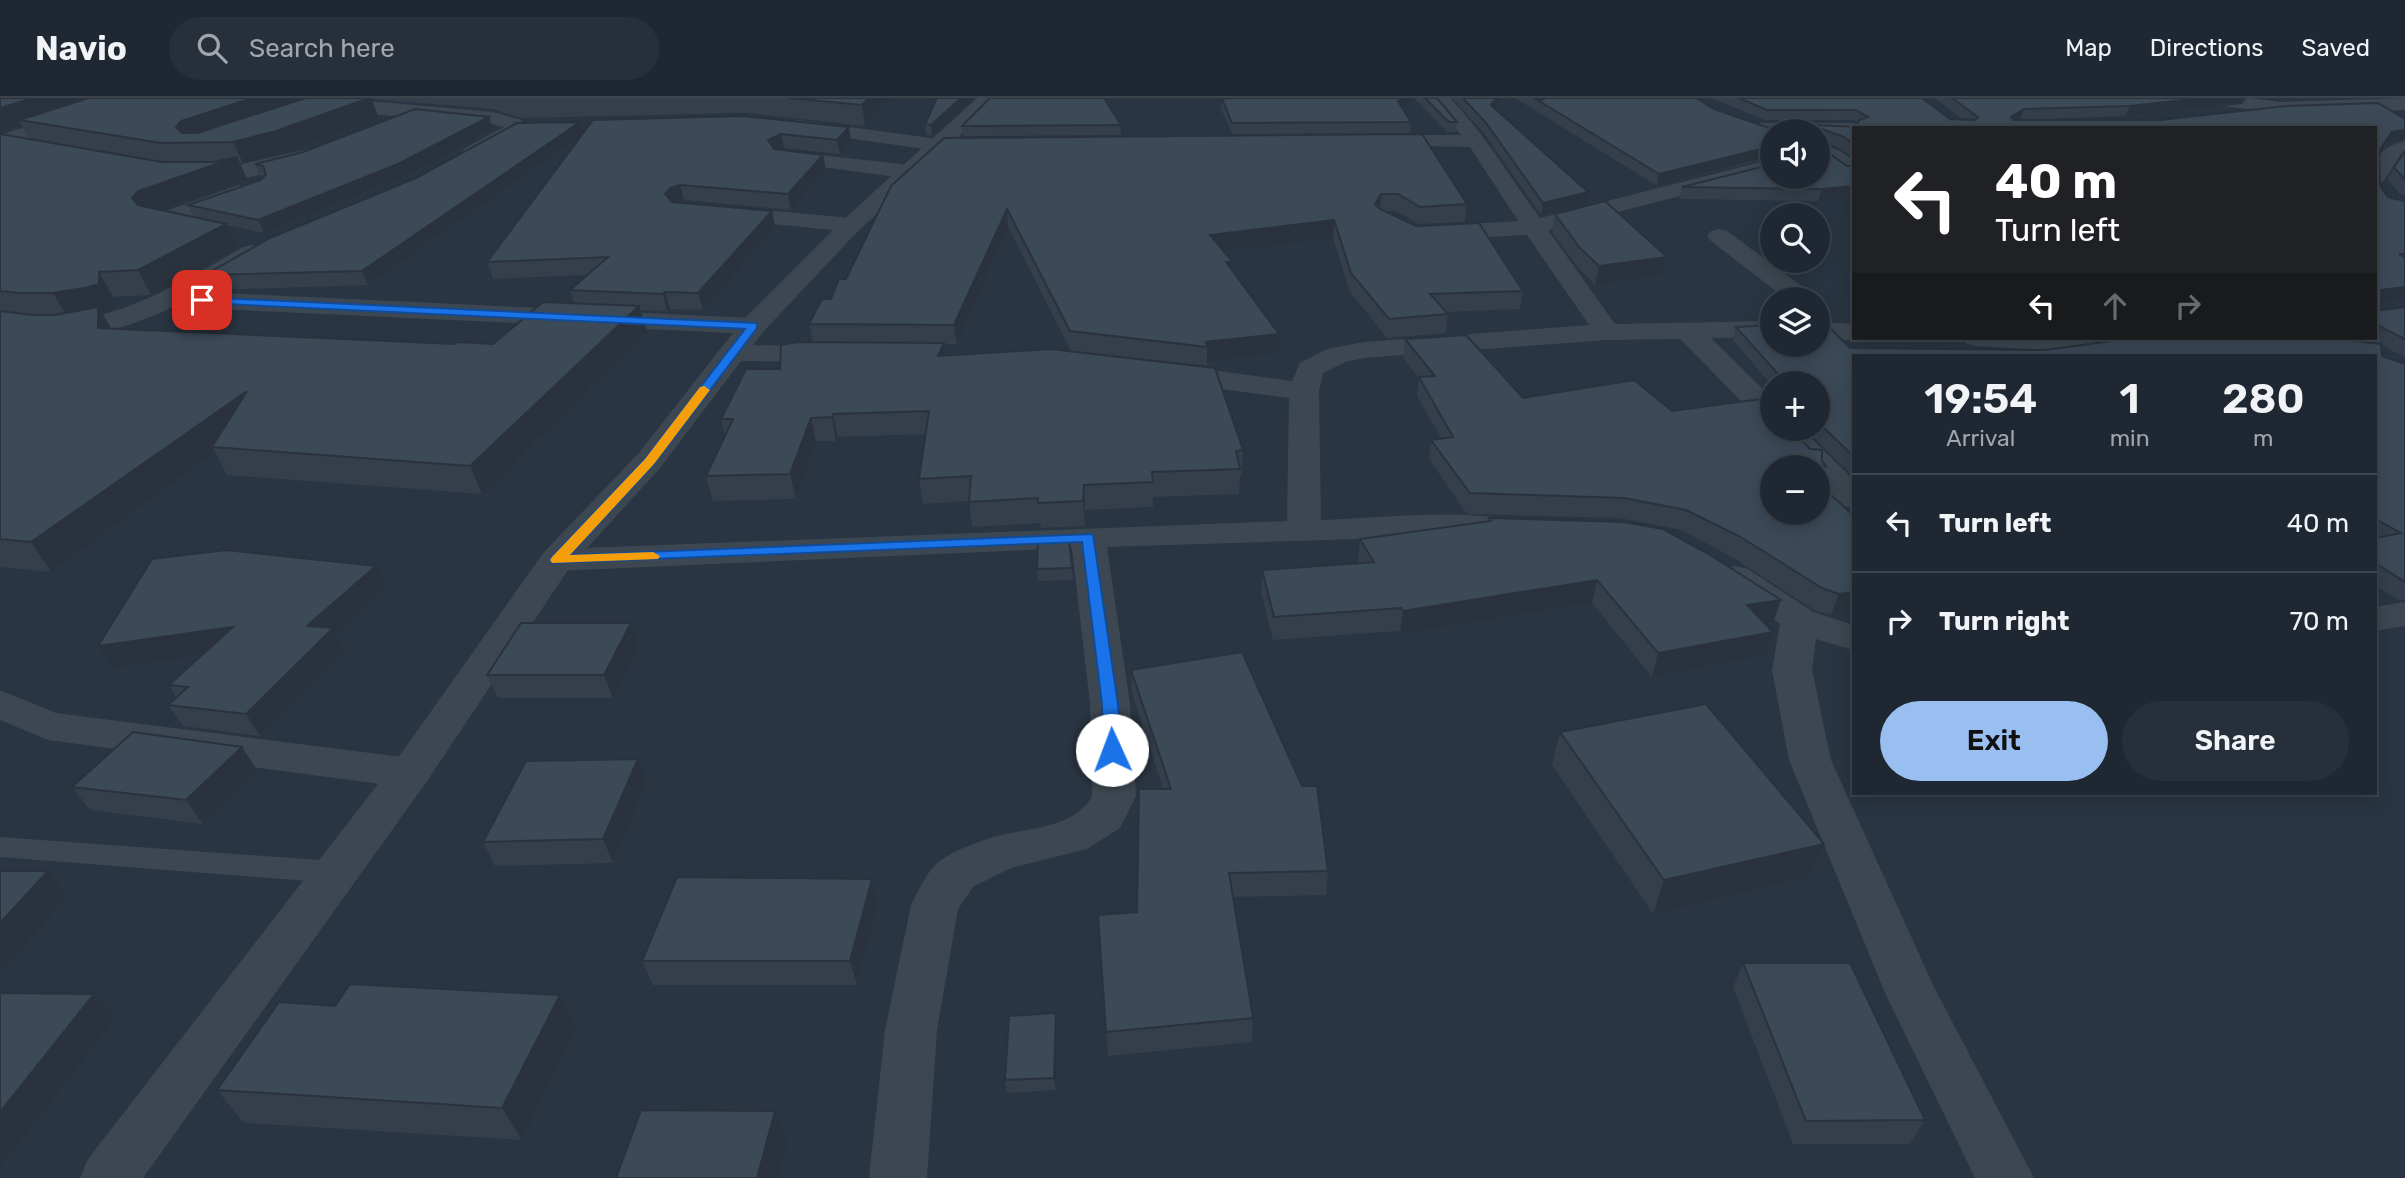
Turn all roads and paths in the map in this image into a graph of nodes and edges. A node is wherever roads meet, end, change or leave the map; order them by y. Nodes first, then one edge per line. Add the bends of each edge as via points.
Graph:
1 (134, 98) edge
2 (988, 98) edge
3 (1439, 98) edge
4 (339, 101) edge
5 (521, 103) dead end
6 (2405, 104) edge
7 (2211, 108) edge
8 (418, 112) junction
9 (493, 118) junction
10 (780, 124) edge
11 (1759, 128) edge
12 (1852, 129) edge
13 (370, 132) edge
14 (1354, 140) edge
15 (1475, 141) junction
16 (0, 143) edge
17 (1004, 144) edge
18 (938, 145) junction
19 (2405, 147) edge
20 (40, 152) edge
21 (784, 157) edge
22 (1830, 157) edge
23 (457, 160) edge
24 (1760, 168) edge
25 (1852, 169) edge
26 (911, 172) junction
27 (173, 175) edge
28 (2378, 185) edge
29 (698, 211) edge
30 (850, 225) junction
31 (1534, 227) junction
32 (213, 232) edge
33 (1414, 234) edge
34 (1719, 236) dead end
35 (239, 238) edge
36 (1786, 287) edge
37 (174, 299) junction
38 (0, 324) edge
39 (1760, 329) edge
40 (1688, 331) junction
41 (1607, 332) junction
42 (743, 339) junction
43 (1992, 340) edge
44 (2088, 340) edge
45 (2053, 348) edge
46 (857, 354) edge
47 (1141, 369) edge
48 (1304, 391) junction
49 (1760, 403) edge
50 (1797, 441) edge
51 (1852, 497) edge
52 (1541, 529) edge
53 (1304, 531) junction
54 (1088, 537) junction
55 (557, 560) junction
56 (1708, 561) edge
57 (1800, 620) junction
58 (1852, 638) edge
59 (0, 704) edge
60 (411, 773) junction
61 (0, 847) edge
62 (334, 872) junction
63 (109, 1178) edge
64 (898, 1178) edge
65 (2004, 1178) edge

1 - 16 street
2 - 18 street
3 - 15 street
4 - 8 street
5 - 9 street
6 - 7 street
8 - 9 street
8 - 13 street
9 - 23 street via 523,127
10 - 18 street
11 - 12 street
14 - 15 street
15 - 31 street
16 - 20 street
17 - 18 street
18 - 26 street
19 - 28 street via 2394,150
21 - 26 street
22 - 25 street
24 - 31 street
26 - 30 street
27 - 32 street via 225,175 330,153 159,221
29 - 30 street
30 - 42 street
31 - 33 street
31 - 41 street
34 - 36 street
35 - 37 street via 266,244
37 - 38 street via 95,328 30,331
37 - 42 street
39 - 40 street
40 - 41 street
40 - 49 street
41 - 48 street via 1337,355 1310,369
42 - 46 street
42 - 55 street via 649,461
43 - 45 street
44 - 45 street
47 - 48 street
48 - 53 street
50 - 51 street
52 - 53 street via 1453,526
53 - 54 street
54 - 55 street
54 - 64 street via 1110,704 1114,796 1104,816 1071,837 1000,853 956,874 934,905 911,1030
55 - 60 street
56 - 57 street
57 - 58 street
57 - 65 street via 1792,670 1810,760 1912,995
59 - 60 street via 48,726
60 - 62 street
61 - 62 lane
62 - 63 street

